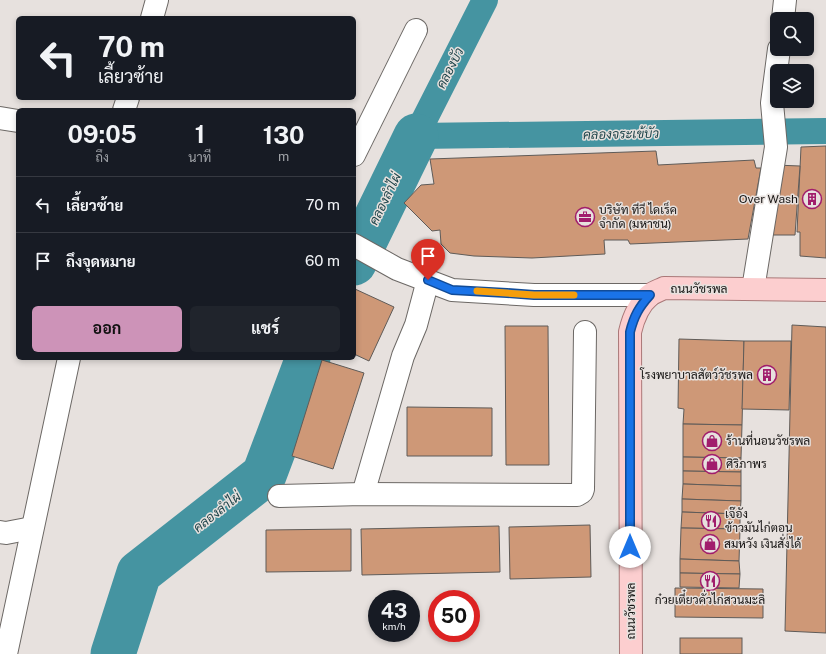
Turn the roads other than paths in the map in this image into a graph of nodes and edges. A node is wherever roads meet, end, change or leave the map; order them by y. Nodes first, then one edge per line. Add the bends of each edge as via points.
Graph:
1 (157, 0) edge
2 (785, 0) edge
3 (784, 12) edge
4 (153, 16) edge
5 (416, 30) dead end
6 (778, 56) edge
7 (0, 118) edge
8 (16, 121) edge
9 (356, 151) edge
10 (356, 246) edge
11 (428, 280) junction
12 (753, 289) junction
13 (826, 290) edge
14 (650, 295) junction
15 (585, 332) dead end
16 (69, 360) edge
17 (363, 494) junction
18 (280, 496) dead end
19 (32, 528) junction
20 (0, 532) edge
21 (6, 654) edge
22 (631, 654) edge

1 - 4 street
2 - 3 street
5 - 9 street
6 - 12 street via 772,103 776,147
7 - 8 street
10 - 11 street via 397,269
11 - 14 street via 452,290 534,295
11 - 17 street
12 - 13 main road, ถนนวัชรพล
12 - 14 main road, ถนนวัชรพล via 664,288
14 - 22 main road, ถนนวัชรพล via 633,318 630,332
15 - 17 street via 583,489 578,495
16 - 19 street
17 - 18 street
19 - 20 street
19 - 21 street

